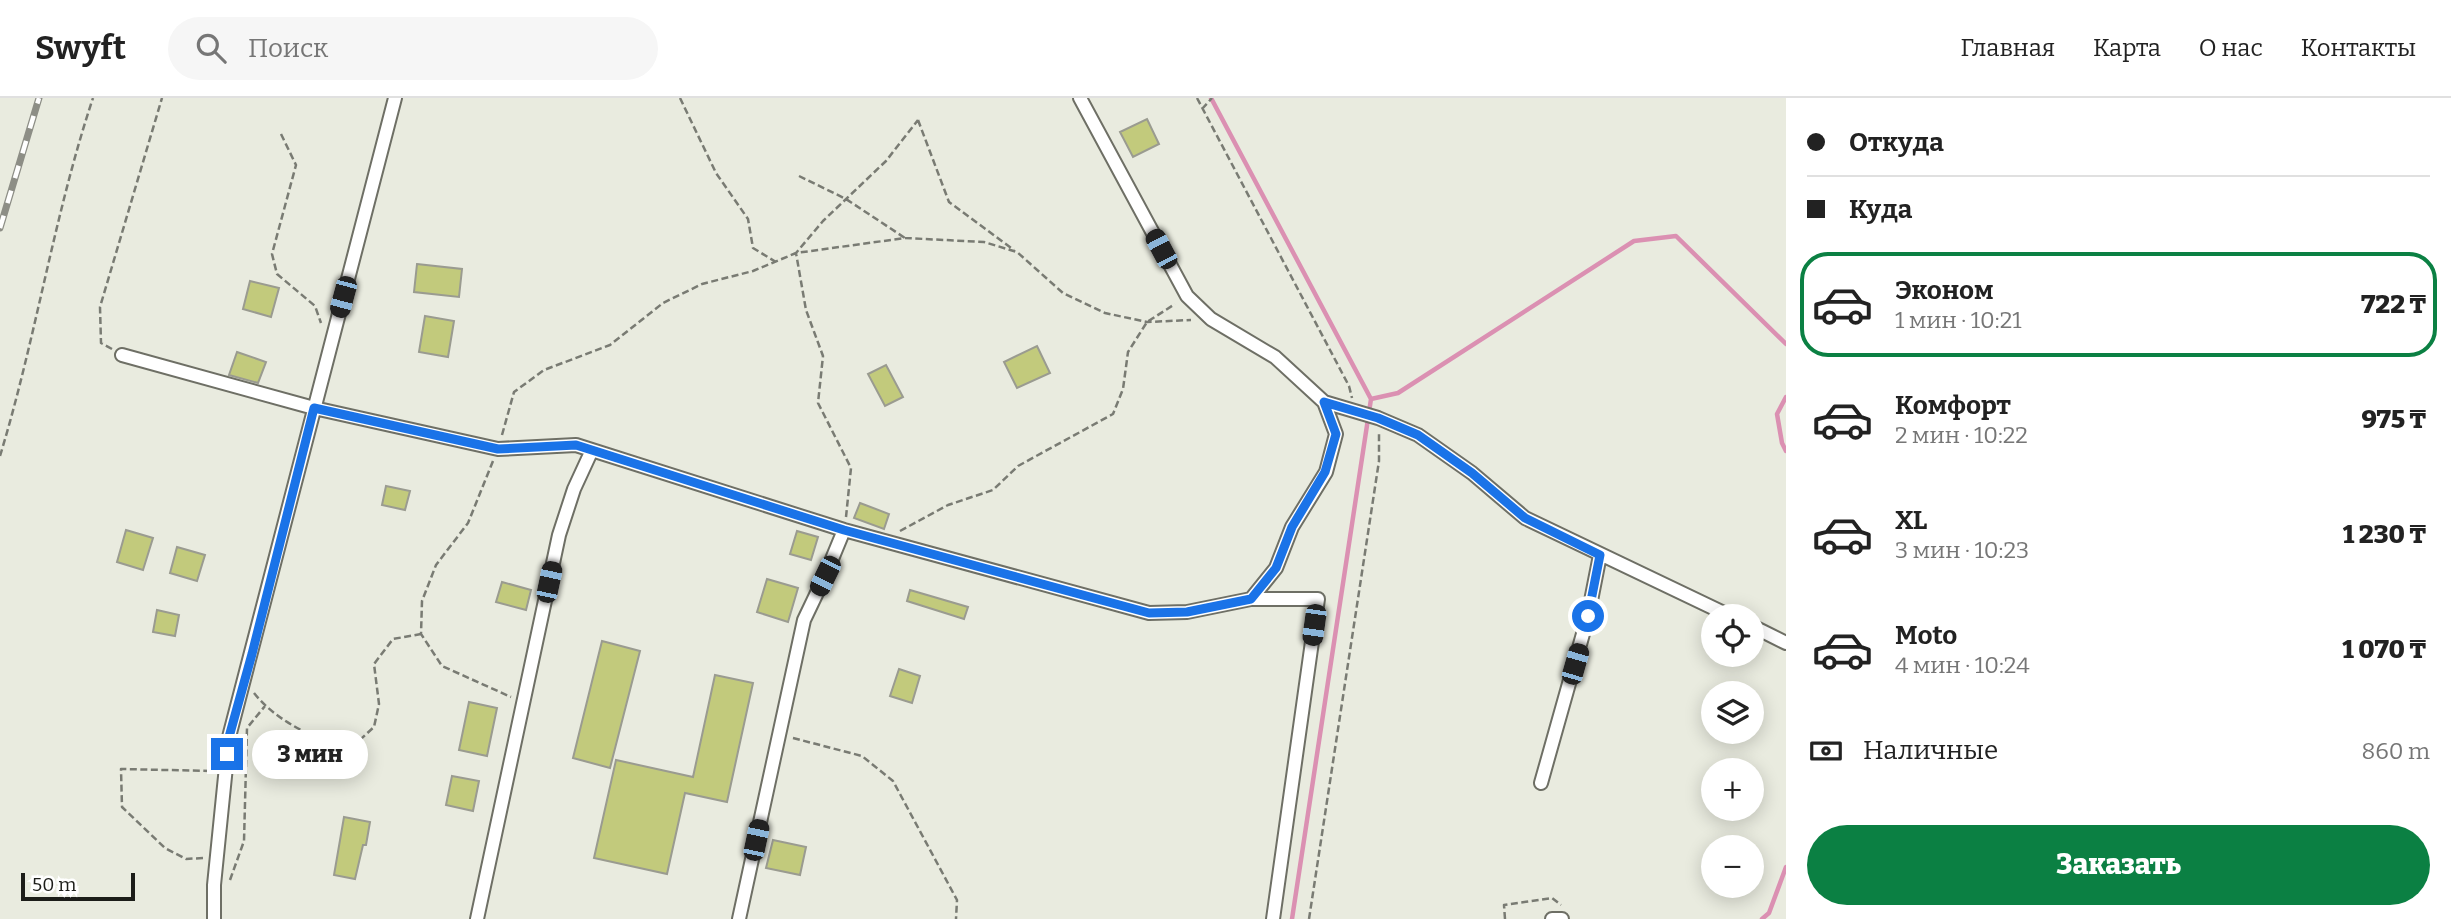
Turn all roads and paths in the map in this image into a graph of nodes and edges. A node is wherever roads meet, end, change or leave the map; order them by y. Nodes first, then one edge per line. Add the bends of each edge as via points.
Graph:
1 (93, 98) edge
2 (162, 98) edge
3 (395, 98) edge
4 (680, 98) edge
5 (1080, 98) edge
6 (1197, 98) edge
7 (1212, 98) edge
8 (1202, 109) junction
9 (281, 134) dead end
10 (799, 176) dead end
11 (846, 199) junction
12 (905, 239) junction
13 (1017, 252) junction
14 (796, 253) junction
15 (776, 262) junction
16 (1187, 296) junction
17 (1211, 319) junction
18 (1147, 322) junction
19 (330, 346) junction
20 (122, 355) joint
21 (1324, 402) junction
22 (314, 408) junction
23 (1354, 411) junction
24 (1378, 418) junction
25 (498, 449) junction
26 (592, 450) junction
27 (0, 456) edge
28 (844, 530) junction
29 (883, 541) junction
30 (1600, 555) junction
31 (1251, 599) junction
32 (1704, 604) edge
33 (1764, 632) edge
34 (421, 634) junction
35 (1786, 643) edge
36 (244, 681) junction
37 (523, 702) junction
38 (265, 706) junction
39 (779, 734) junction
40 (225, 771) junction
41 (1541, 783) dead end
42 (217, 857) junction
43 (230, 880) dead end
44 (1562, 905) dead end
45 (214, 919) edge
46 (477, 919) edge
47 (739, 919) edge
48 (956, 919) edge
49 (1273, 919) edge
50 (1309, 919) edge
51 (1505, 919) edge
52 (1552, 919) edge
53 (1562, 919) edge

1 - 27 path via 75,151 20,390
2 - 20 path via 100,307 102,343
3 - 19 street
4 - 15 path via 716,173 748,219 753,248
5 - 16 street
6 - 8 path
7 - 8 path
8 - 23 path via 1349,386
9 - 19 path via 296,165 272,254 277,274 315,306
10 - 11 path
11 - 12 path
11 - 13 path via 886,162 918,120 949,202
11 - 14 path
12 - 13 path via 984,242
12 - 14 path
13 - 18 path via 1063,293 1105,313
14 - 15 path
14 - 28 path via 806,310 822,356 818,403 851,468
15 - 25 path via 692,289 663,303 610,345 544,370 514,392
16 - 17 street
16 - 18 path
17 - 18 path
17 - 21 street via 1275,357
18 - 29 path via 1128,352 1123,389 1113,414 1018,466 993,490 948,505
19 - 22 street
20 - 22 street
21 - 23 street
21 - 31 street via 1336,434 1325,472 1292,527 1276,568
22 - 25 street
22 - 36 street
23 - 24 street
24 - 30 street via 1418,435 1525,518
24 - 50 path via 1379,461
25 - 26 street via 576,445
25 - 34 path via 468,523 436,565 422,601
26 - 28 street
26 - 37 street via 559,535
28 - 29 street
28 - 39 street via 804,620
29 - 31 street via 1149,613 1187,612
30 - 32 street
30 - 41 street via 1588,616
31 - 49 street via 1318,599
33 - 35 street
34 - 37 path via 442,666
34 - 38 path via 393,639 374,664 379,704 374,727 350,749 319,740
36 - 38 path
36 - 40 street
37 - 46 street
38 - 43 path via 247,728 244,841
39 - 47 street
39 - 48 path via 862,756 893,780 957,900
40 - 42 street
40 - 42 path via 121,769 122,807 165,848 186,859
42 - 45 street
44 - 51 path via 1552,898 1504,905
52 - 53 street

